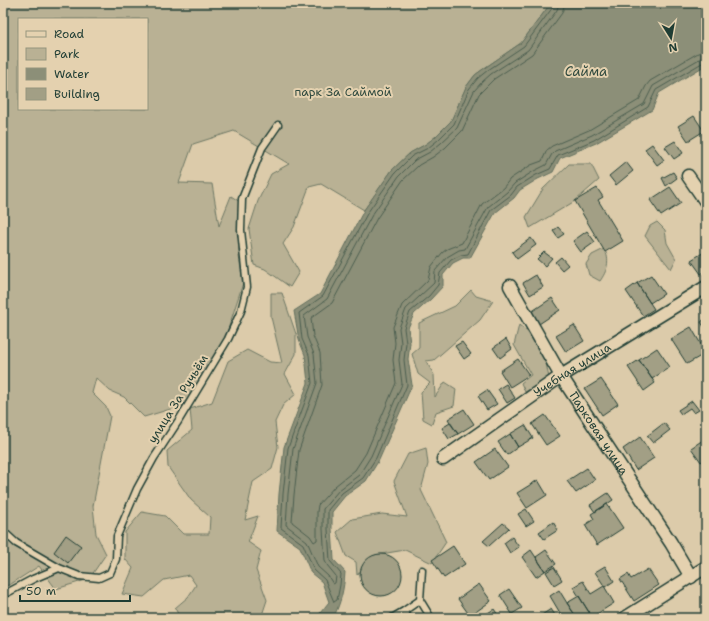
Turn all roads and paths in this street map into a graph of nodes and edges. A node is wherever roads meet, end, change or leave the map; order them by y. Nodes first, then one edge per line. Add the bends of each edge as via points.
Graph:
1 (278, 125) dead end
2 (688, 176) dead end
3 (706, 202) edge
4 (510, 286) dead end
5 (706, 287) edge
6 (561, 376) junction
7 (443, 459) dead end
8 (3, 531) edge
9 (706, 567) edge
10 (59, 568) junction
11 (422, 570) dead end
12 (691, 577) junction
13 (3, 595) edge
14 (420, 600) junction
15 (404, 611) junction
16 (392, 618) edge
17 (408, 618) edge
18 (431, 618) edge
19 (625, 618) edge

1 - 10 lane, улица За Ручьём via 262,148 242,199 241,230 247,287 242,311 228,339 137,489 118,536 116,559 110,573 98,578 79,576
2 - 3 street
4 - 6 street, Парковая улица
5 - 6 street, Учебная улица
6 - 7 street, Учебная улица
6 - 12 street, Парковая улица
8 - 10 lane via 16,543
9 - 12 street
10 - 13 lane
11 - 14 lane
12 - 19 street
14 - 15 lane
14 - 18 lane
15 - 16 lane
15 - 17 lane

